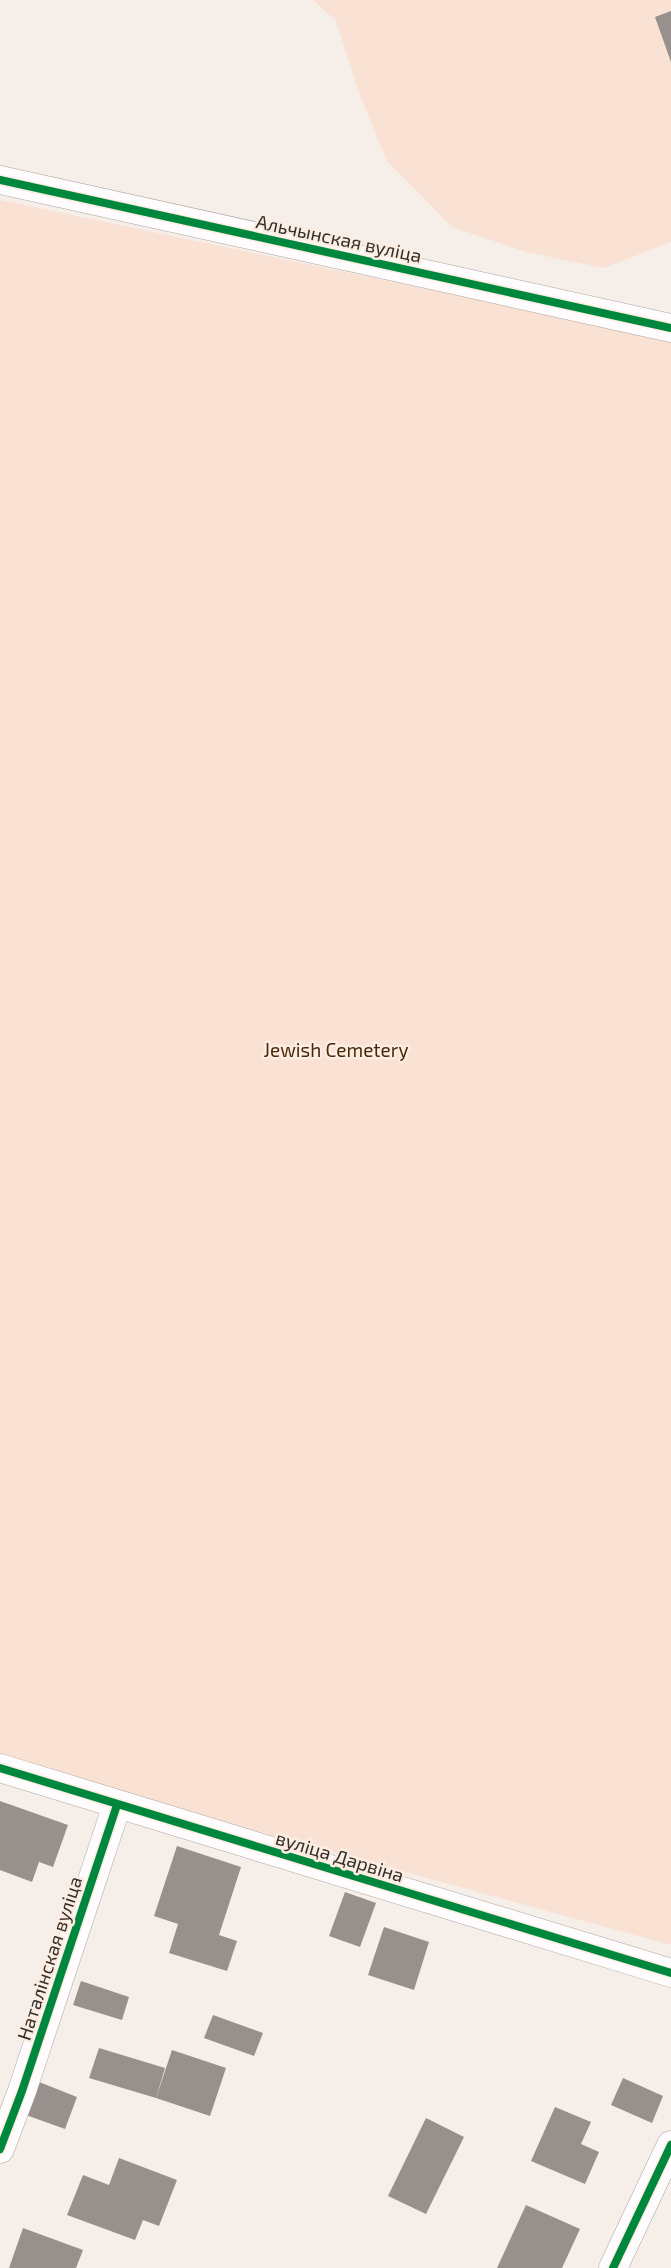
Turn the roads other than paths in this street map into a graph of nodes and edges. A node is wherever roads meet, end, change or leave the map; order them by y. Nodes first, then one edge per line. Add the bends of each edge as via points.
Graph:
1 (0, 180) edge
2 (671, 328) edge
3 (0, 1768) edge
4 (117, 1805) junction
5 (671, 1973) edge
6 (671, 2145) edge
7 (0, 2149) edge
8 (613, 2268) edge

1 - 2 street, Альчынская вуліца
3 - 4 street, вуліца Дарвіна
4 - 5 street, вуліца Дарвіна
4 - 7 street, Наталінская вуліца
6 - 8 street

